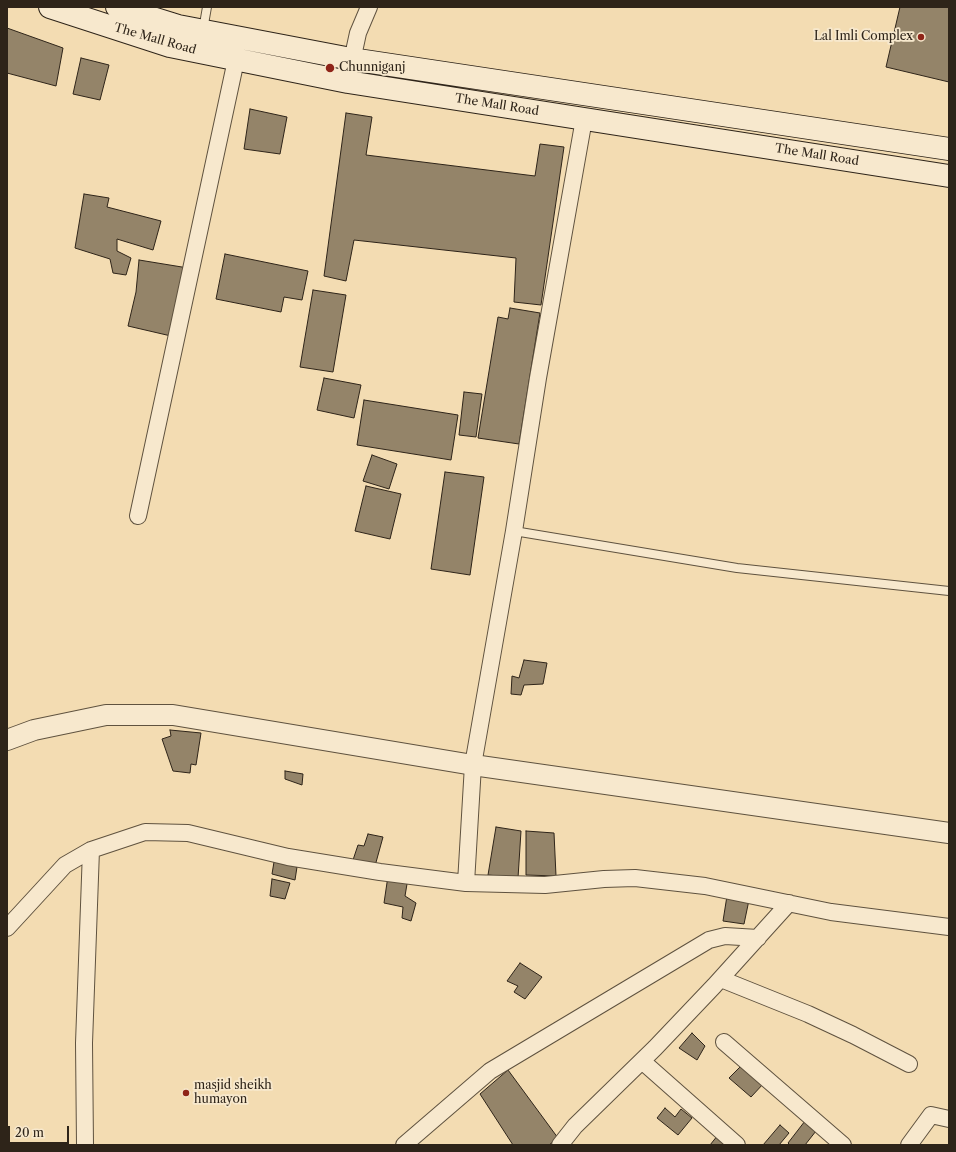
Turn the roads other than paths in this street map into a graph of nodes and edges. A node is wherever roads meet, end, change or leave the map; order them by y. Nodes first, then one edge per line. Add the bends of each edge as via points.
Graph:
1 (50, 7) edge
2 (117, 7) edge
3 (206, 7) edge
4 (370, 7) edge
5 (203, 31) junction
6 (351, 59) junction
7 (236, 60) junction
8 (348, 82) junction
9 (584, 119) junction
10 (949, 148) edge
11 (949, 176) edge
12 (138, 516) dead end
13 (514, 531) junction
14 (949, 591) edge
15 (7, 740) edge
16 (473, 765) junction
17 (949, 834) edge
18 (91, 850) junction
19 (466, 883) junction
20 (789, 903) junction
21 (949, 927) edge
22 (7, 928) edge
23 (758, 938) junction
24 (722, 979) junction
25 (724, 1042) dead end
26 (642, 1061) junction
27 (909, 1064) dead end
28 (949, 1119) edge
29 (85, 1145) edge
30 (404, 1145) edge
31 (560, 1145) edge
32 (737, 1145) edge
33 (843, 1145) edge
34 (909, 1145) edge

1 - 7 main road, The Mall Road via 170,46
2 - 5 main road, The Mall Road
3 - 5 lane
4 - 6 street via 358,33
5 - 6 main road, The Mall Road
6 - 8 street
6 - 10 main road, The Mall Road
7 - 8 main road, The Mall Road
7 - 12 street
8 - 9 main road, The Mall Road
9 - 11 main road, The Mall Road
9 - 13 street
13 - 14 lane via 737,568
13 - 16 street
15 - 16 street via 34,730 106,715 173,714
16 - 17 street
16 - 19 street
18 - 19 street via 145,832 188,833 288,857
18 - 22 street via 65,865
18 - 29 street via 84,1043
19 - 20 street via 545,885 635,878 705,886
20 - 21 street via 831,912
20 - 23 street
23 - 24 street
23 - 30 street via 726,936 709,940 490,1072
24 - 26 street
24 - 27 street via 808,1014
25 - 33 street
26 - 31 street via 575,1126
26 - 32 street
28 - 34 street via 931,1115

